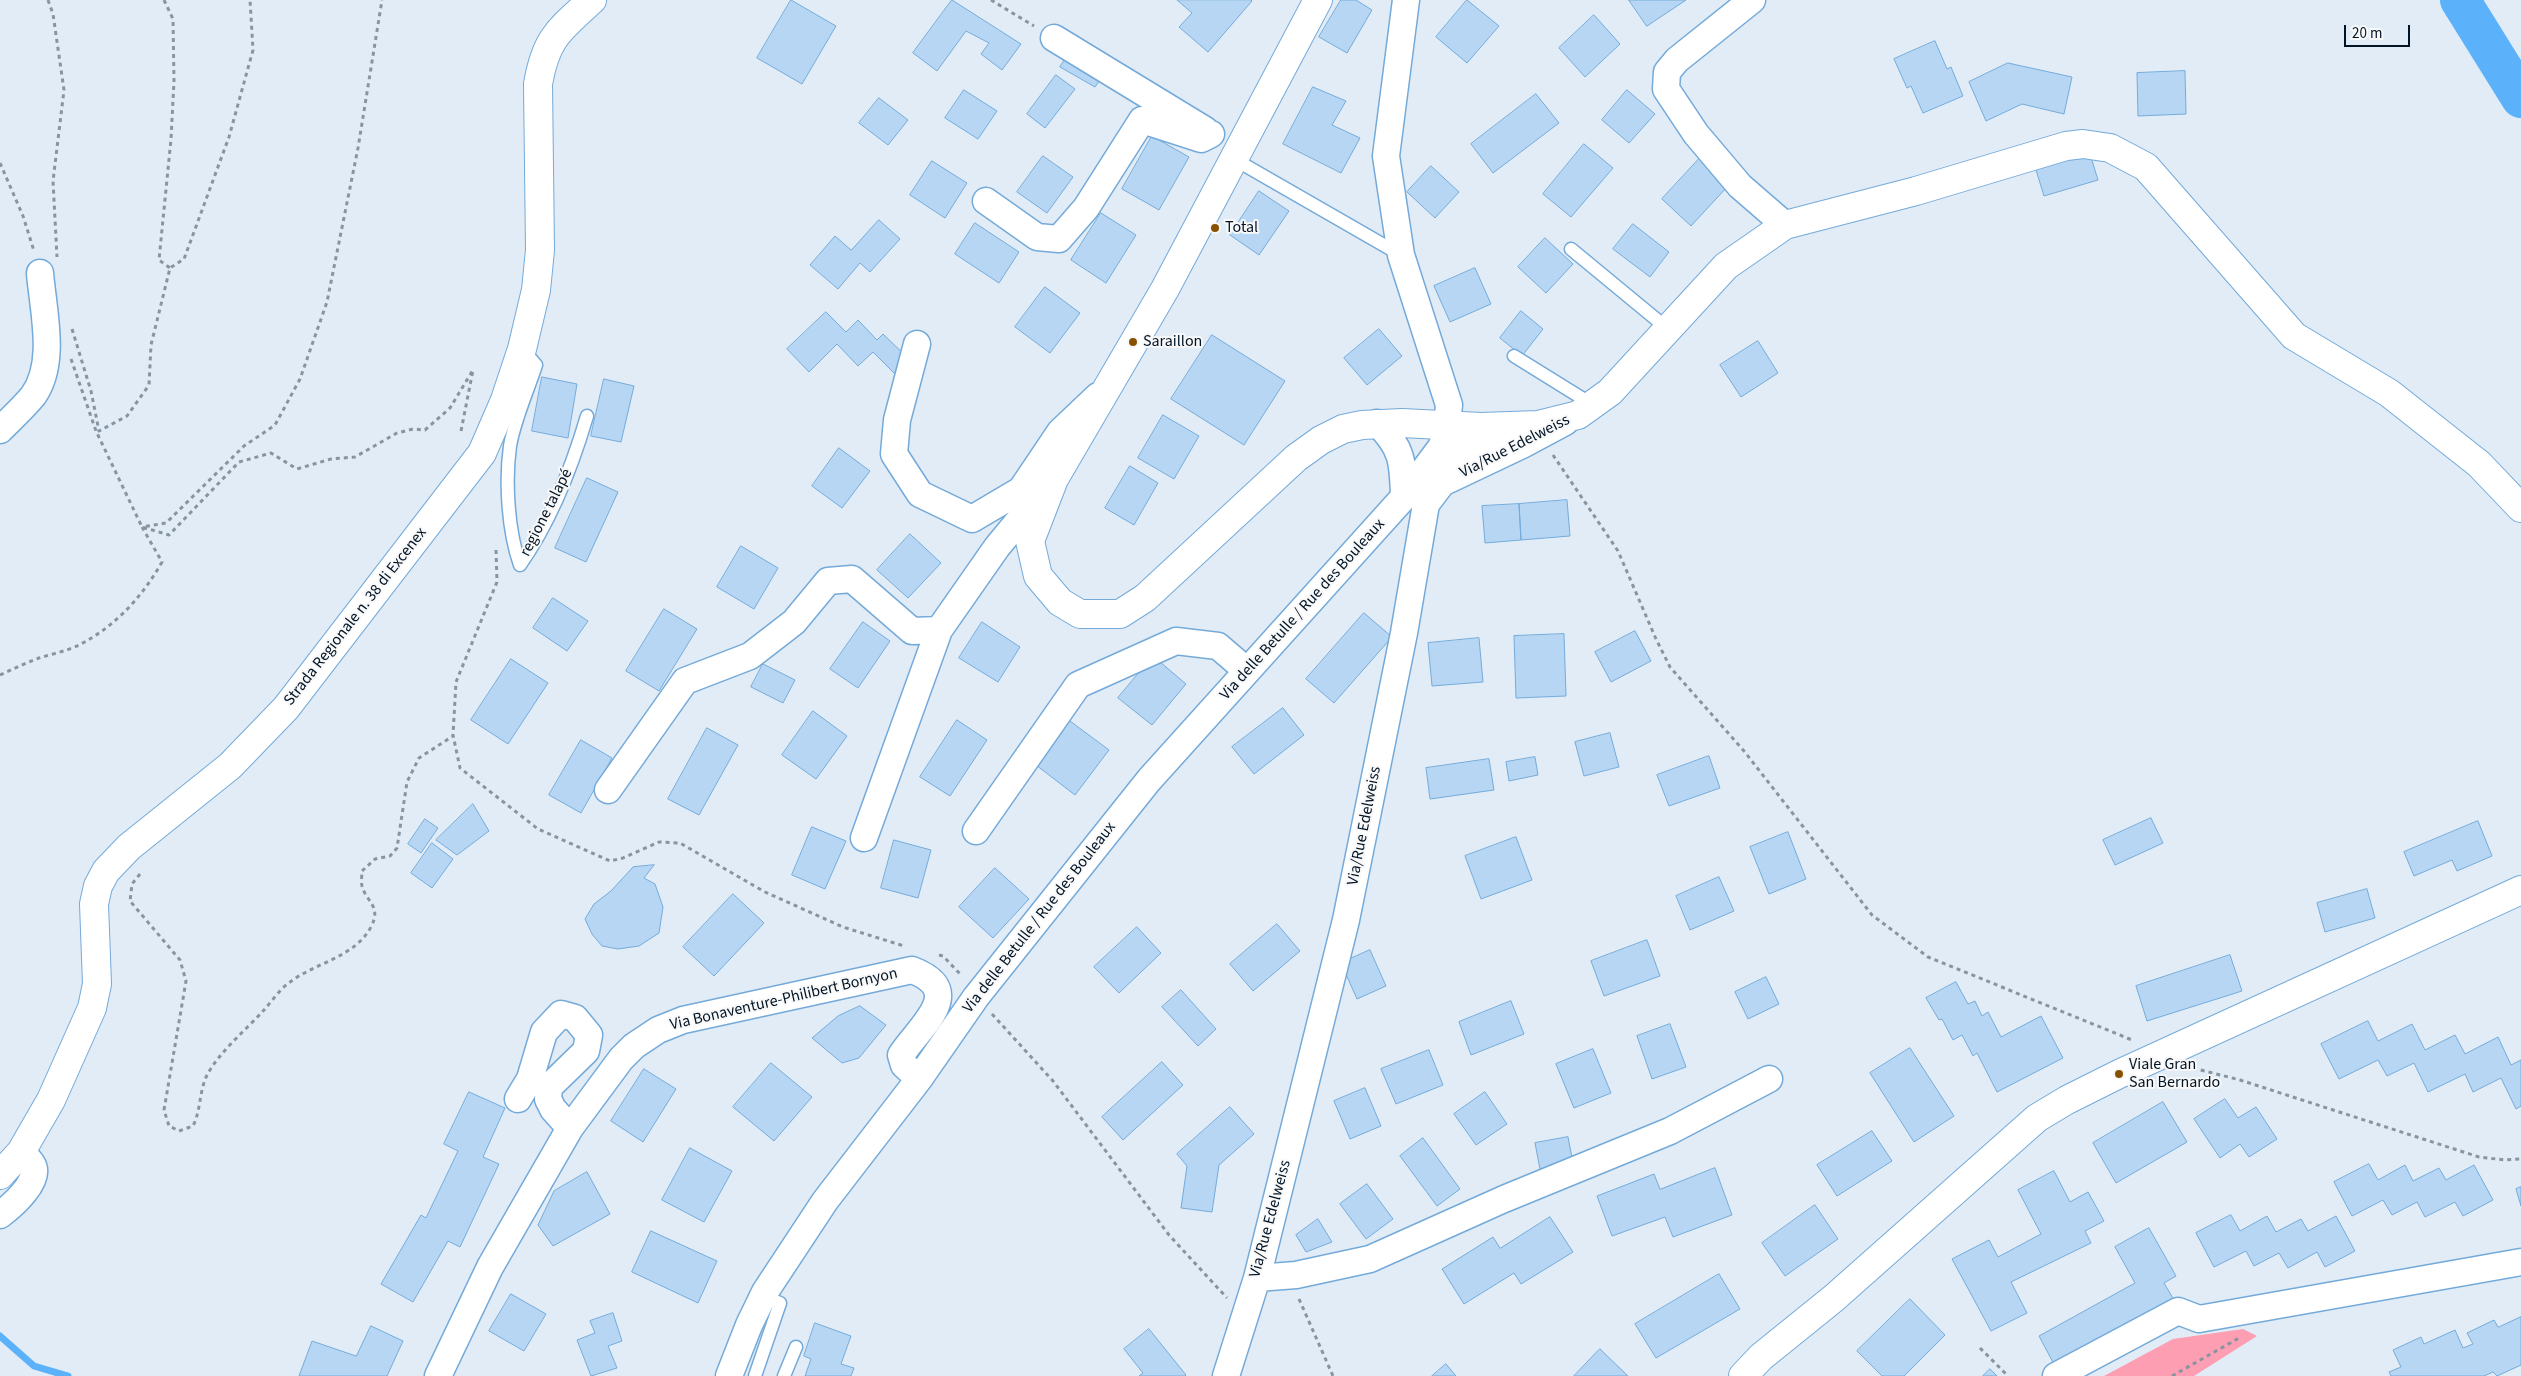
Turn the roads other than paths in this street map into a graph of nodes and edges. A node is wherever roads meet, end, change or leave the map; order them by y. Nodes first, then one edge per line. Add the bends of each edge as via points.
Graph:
1 (592, 0) edge
2 (1318, 0) edge
3 (1406, 0) edge
4 (1752, 0) edge
5 (1054, 38) road end
6 (1211, 134) junction
7 (1236, 154) junction
8 (986, 201) dead end
9 (1784, 225) junction
10 (1571, 249) dead end
11 (1401, 255) junction
12 (49, 269) road end
13 (1668, 330) junction
14 (917, 344) dead end
15 (522, 349) junction
16 (1514, 356) dead end
17 (1106, 389) junction
18 (1586, 410) junction
19 (587, 416) dead end
20 (1377, 423) junction
21 (1447, 426) junction
22 (1508, 426) junction
23 (0, 430) edge
24 (1054, 479) junction
25 (1404, 497) junction
26 (2521, 508) edge
27 (939, 630) junction
28 (1246, 670) junction
29 (608, 790) dead end
30 (976, 832) dead end
31 (864, 838) dead end
32 (2521, 890) edge
33 (919, 1079) junction
34 (1769, 1079) dead end
35 (518, 1099) dead end
36 (570, 1128) junction
37 (21, 1152) junction
38 (0, 1175) edge
39 (0, 1215) edge
40 (2521, 1262) edge
41 (1257, 1278) junction
42 (763, 1296) junction
43 (796, 1347) dead end
44 (438, 1376) edge
45 (728, 1376) edge
46 (755, 1376) edge
47 (784, 1376) edge
48 (1226, 1376) edge
49 (1744, 1376) edge
50 (2056, 1376) edge

1 - 15 main road, Strada Regionale n. 38 di Excenex via 562,27 545,52 538,84 540,250 536,290
2 - 7 main road
3 - 11 street via 1386,156
4 - 9 street via 1676,60 1667,72 1666,89 1696,134 1736,180
5 - 6 street
6 - 7 street
6 - 8 street via 1201,139 1142,120 1086,208 1059,240 1038,237
7 - 11 lane
7 - 17 main road via 1165,289
9 - 13 main road via 1726,266
9 - 26 main road via 1916,191 2066,146 2083,144 2110,148 2134,159 2155,176 2294,336 2389,393 2479,464
10 - 13 lane
11 - 21 street via 1449,405
12 - 23 street via 44,370 33,396
13 - 18 main road via 1610,392
14 - 17 street via 897,420 894,454 920,494 972,519 1021,490 1060,432
15 - 19 lane, regione talapé via 536,365 510,446 513,545 520,565 533,546 574,461
15 - 37 main road, Strada Regionale n. 38 di Excenex via 505,400 482,452 286,708 230,766 129,847 106,872 98,886 94,904 97,984 92,1008 52,1100
16 - 18 lane
17 - 24 main road
18 - 22 main road via 1538,425
18 - 41 street, Via/Rue Edelweiss via 1513,450 1442,483 1426,504 1404,633 1346,920
20 - 21 main road
20 - 24 main road via 1344,429 1320,440 1296,458 1145,598 1120,614 1080,614 1060,602 1038,576 1030,541
20 - 25 street via 1392,439 1403,465
21 - 22 main road
21 - 25 street via 1442,446
22 - 25 street via 1470,446
24 - 27 street via 997,547
25 - 28 street, Via delle Betulle / Rue des Bouleaux
27 - 29 street via 912,631 852,579 828,581 794,622 750,656 685,681
27 - 31 street
28 - 30 street via 1218,646 1176,641 1078,685
28 - 33 street, Via delle Betulle / Rue des Bouleaux via 1149,780 976,998
32 - 49 main road via 2154,1058 2037,1118 1834,1298 1761,1357
33 - 36 street, Via Bonaventure-Philibert Bornyon via 904,1065 901,1055 933,1015 939,1000 936,986 927,976 912,970 682,1020 658,1030 621,1059
33 - 42 street, Via delle Betulle / Rue des Bouleaux via 825,1201
34 - 41 street via 1670,1131 1504,1199 1370,1259 1296,1275
35 - 36 street via 530,1080 544,1032 561,1014 575,1018 589,1035 586,1051 550,1087 548,1099
36 - 44 street, Via Bonaventure-Philibert Bornyon via 490,1267
37 - 38 main road, Strada Regionale n. 38 di Excenex
37 - 39 street via 33,1165 31,1184
40 - 50 street via 2200,1319 2178,1311
41 - 48 street, Via/Rue Edelweiss
42 - 45 street, Via delle Betulle / Rue des Bouleaux
42 - 46 lane via 780,1303
43 - 47 lane

